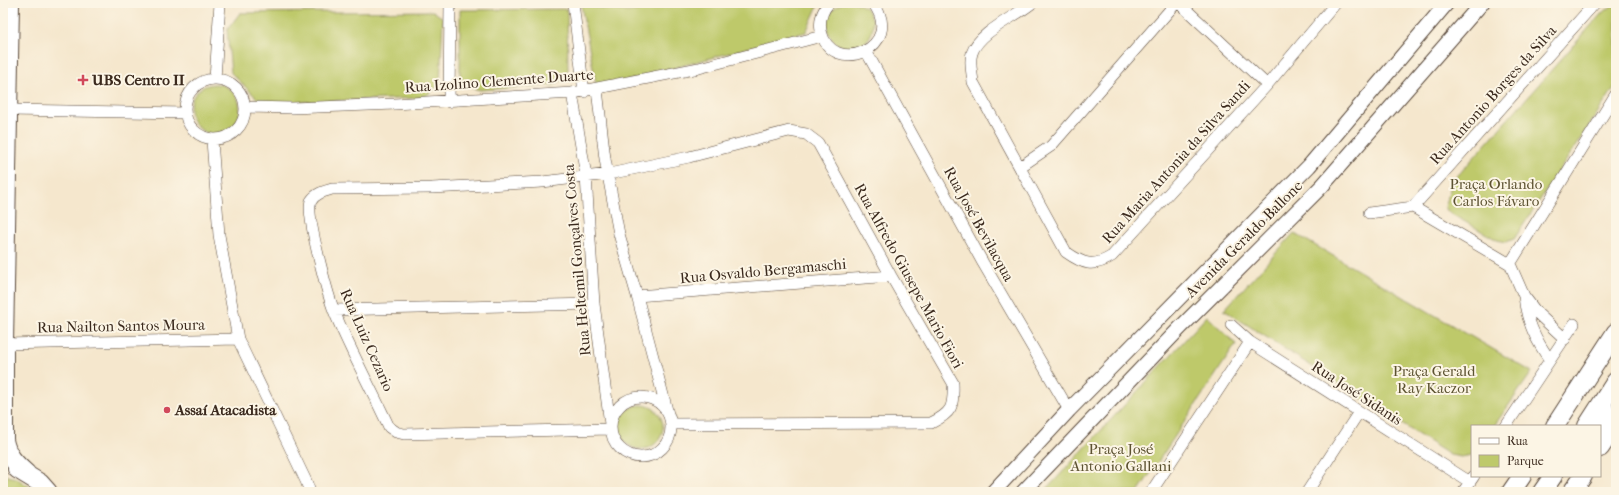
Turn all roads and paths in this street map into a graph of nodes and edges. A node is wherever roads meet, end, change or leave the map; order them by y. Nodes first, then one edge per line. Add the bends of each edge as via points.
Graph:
1 (10, 3) edge
2 (220, 3) edge
3 (450, 3) edge
4 (573, 3) edge
5 (829, 3) edge
6 (1032, 3) edge
7 (1176, 3) edge
8 (1179, 3) edge
9 (1336, 3) edge
10 (1447, 3) edge
11 (1482, 3) edge
12 (1595, 3) edge
13 (878, 5) edge
14 (822, 36) junction
15 (866, 51) junction
16 (215, 79) junction
17 (1267, 85) junction
18 (597, 90) junction
19 (584, 92) junction
20 (572, 94) junction
21 (1616, 94) edge
22 (449, 102) junction
23 (245, 107) junction
24 (9, 110) junction
25 (184, 113) junction
26 (212, 140) junction
27 (1020, 167) junction
28 (609, 174) junction
29 (586, 176) junction
30 (1413, 207) junction
31 (1369, 213) dead end
32 (1510, 264) junction
33 (891, 276) junction
34 (637, 296) junction
35 (1524, 296) junction
36 (594, 304) junction
37 (334, 310) junction
38 (1574, 324) dead end
39 (1231, 325) dead end
40 (1616, 332) edge
41 (238, 339) junction
42 (1564, 339) junction
43 (1250, 342) junction
44 (4, 344) junction
45 (1550, 360) junction
46 (1616, 381) edge
47 (1603, 402) junction
48 (1069, 410) junction
49 (1359, 412) junction
50 (669, 419) junction
51 (1507, 425) edge
52 (1556, 425) edge
53 (1588, 425) edge
54 (610, 427) junction
55 (1601, 446) edge
56 (3, 466) edge
57 (27, 474) junction
58 (1521, 477) edge
59 (1552, 477) edge
60 (1581, 477) edge
61 (1469, 484) edge
62 (48, 492) edge
63 (310, 492) edge
64 (993, 492) edge
65 (1023, 492) edge
66 (1151, 492) edge
67 (1307, 492) edge
68 (1511, 492) edge
69 (1542, 492) edge
70 (1572, 492) edge

1 - 24 main road
2 - 16 street
3 - 22 street
4 - 19 street
5 - 14 street via 821,16
6 - 27 street, Rua Maria Antonia da Silva Sandi via 981,39 972,53 970,67 973,82
7 - 27 street via 1051,146
8 - 17 street
9 - 17 street, Rua Maria Antonia da Silva Sandi
10 - 48 street, Avenida Geraldo Ballone via 1309,166
11 - 65 street, Avenida Geraldo Ballone via 1322,186 1180,328
12 - 30 street, Rua Antonio Borges da Silva
13 - 15 street via 882,24 880,33
14 - 15 street via 827,45 845,55 856,55
14 - 18 street, Rua Izolino Clemente Duarte via 699,68
15 - 48 street, Rua José Bevilacqua via 983,263
16 - 23 street via 235,88 243,98
16 - 25 street via 202,82 192,89 184,105
17 - 27 street, Rua Maria Antonia da Silva Sandi via 1112,256 1102,262 1090,264 1066,252
18 - 19 street, Rua Izolino Clemente Duarte
18 - 28 street
19 - 20 street, Rua Izolino Clemente Duarte
20 - 22 street, Rua Izolino Clemente Duarte
20 - 29 street, Rua Heltemil Gonçalves Costa
21 - 32 street
22 - 23 street, Rua Izolino Clemente Duarte via 292,108
23 - 26 street via 244,116 236,131 221,139
24 - 25 street
24 - 44 main road
25 - 26 street via 194,131
26 - 41 street via 219,236
28 - 29 street, Rua Luiz Cezario
28 - 33 street, Rua Alfredo Giusepe Mario Fiori via 689,157 789,131 806,134 818,143
28 - 34 street via 618,234
29 - 36 street, Rua Heltemil Gonçalves Costa
29 - 37 street, Rua Luiz Cezario via 432,188 332,189 319,193 311,201 312,228
30 - 31 street
30 - 32 street
32 - 35 street
33 - 34 street, Rua Osvaldo Bergamaschi
33 - 50 street, Rua Alfredo Giusepe Mario Fiori via 953,383 954,400 946,416 931,423
34 - 50 street
35 - 42 street via 1537,313
35 - 45 street via 1526,314
36 - 37 street
36 - 54 street, Rua Heltemil Gonçalves Costa
37 - 54 street, Rua Luiz Cezario via 389,427 396,432 404,434
38 - 42 street
39 - 43 street, Rua José Sidanis
40 - 52 main road
41 - 44 street, Rua Nailton Santos Moura
41 - 63 street
42 - 45 street
43 - 49 street, Rua José Sidanis
43 - 66 street
44 - 57 main road via 6,450 10,458
45 - 51 street
46 - 47 main road
47 - 53 main road
47 - 55 main road via 1608,436
48 - 64 street, Avenida Geraldo Ballone
49 - 61 street, Rua José Sidanis
49 - 67 street
50 - 54 street via 662,406 654,400 645,396 635,397 618,406
50 - 54 street via 670,434 666,444 658,451 643,456 628,454 619,448 613,440
56 - 57 main road
57 - 62 main road
58 - 68 main road
59 - 69 main road
60 - 70 main road

